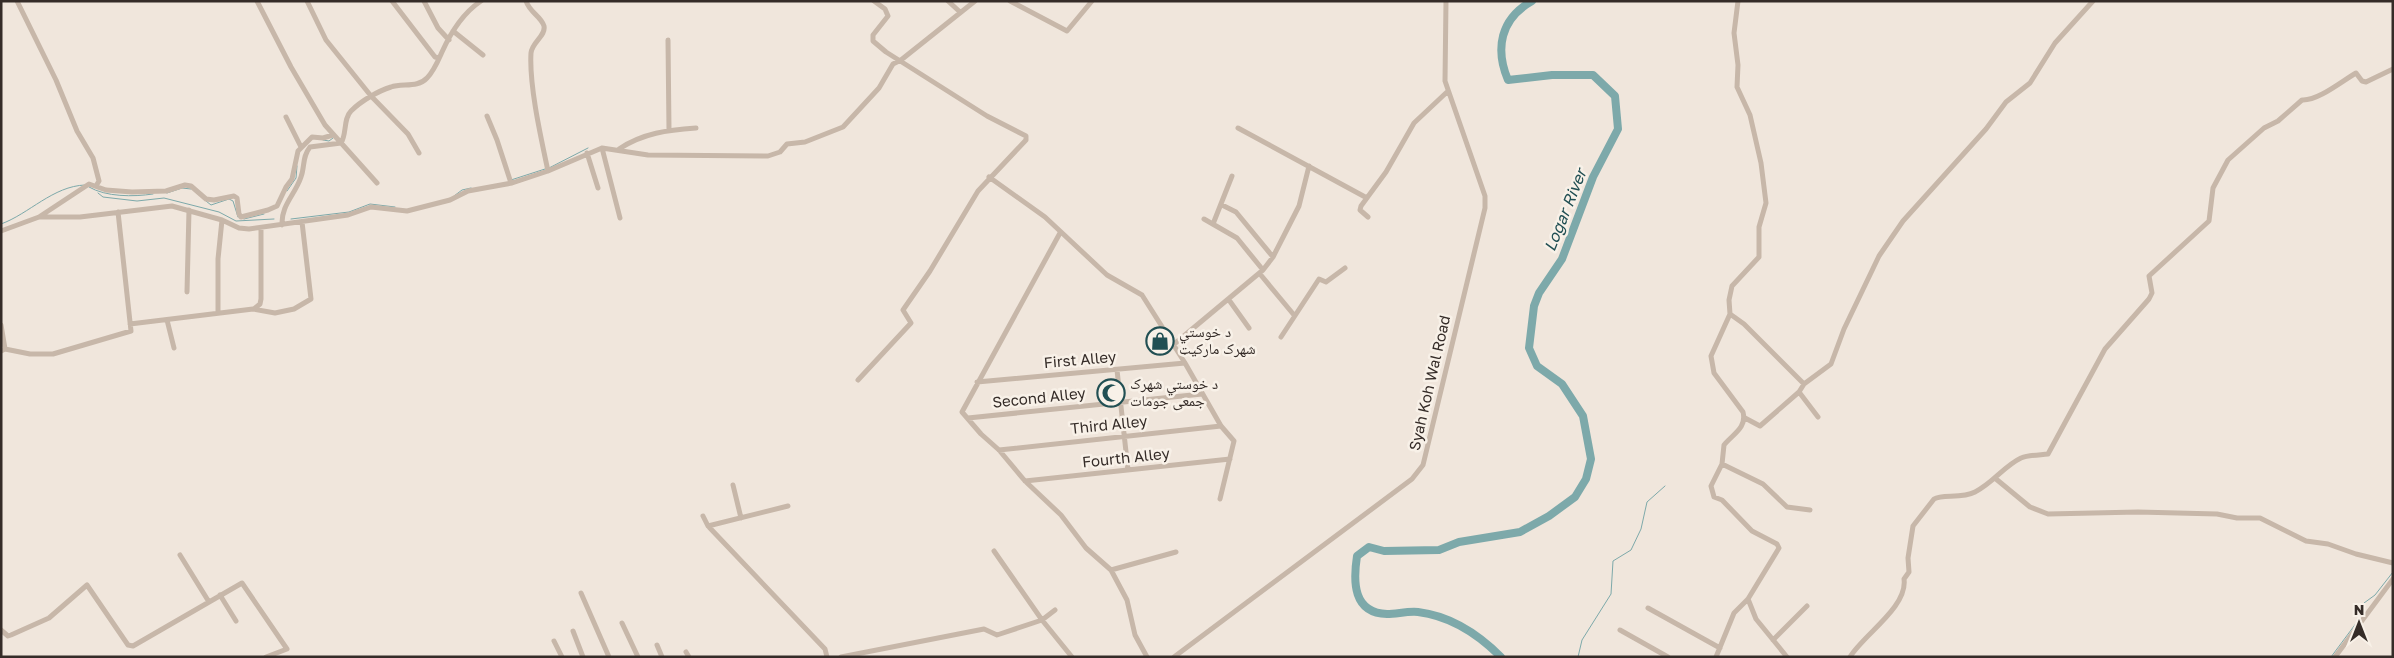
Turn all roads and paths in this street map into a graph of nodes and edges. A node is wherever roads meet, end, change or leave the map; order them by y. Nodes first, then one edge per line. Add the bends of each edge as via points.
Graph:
1 (17, 1) edge
2 (257, 1) edge
3 (307, 1) edge
4 (392, 1) edge
5 (424, 1) edge
6 (481, 1) edge
7 (526, 1) edge
8 (874, 1) edge
9 (948, 1) edge
10 (975, 1) edge
11 (1010, 1) edge
12 (1092, 1) edge
13 (1446, 1) edge
14 (1738, 1) edge
15 (2093, 1) edge
16 (960, 12) junction
17 (453, 31) junction
18 (449, 40) junction
19 (668, 40) dead end
20 (483, 55) dead end
21 (439, 58) junction
22 (901, 60) junction
23 (2393, 68) edge
24 (1447, 92) junction
25 (371, 96) junction
26 (487, 116) dead end
27 (286, 117) dead end
28 (696, 128) dead end
29 (1238, 128) dead end
30 (669, 130) junction
31 (333, 135) junction
32 (341, 142) junction
33 (301, 146) junction
34 (602, 148) junction
35 (619, 149) junction
36 (420, 153) dead end
37 (587, 153) junction
38 (1310, 166) junction
39 (548, 168) junction
40 (1232, 176) dead end
41 (989, 177) junction
42 (98, 183) junction
43 (377, 183) dead end
44 (510, 183) junction
45 (598, 188) dead end
46 (1367, 198) junction
47 (1222, 205) junction
48 (189, 210) junction
49 (118, 212) junction
50 (40, 217) junction
51 (1368, 217) dead end
52 (620, 218) dead end
53 (1204, 219) dead end
54 (222, 220) junction
55 (302, 222) junction
56 (1213, 224) junction
57 (282, 225) junction
58 (261, 228) junction
59 (1, 231) edge
60 (1060, 233) junction
61 (1273, 257) junction
62 (1346, 268) dead end
63 (1261, 272) junction
64 (186, 292) dead end
65 (1230, 300) junction
66 (253, 310) junction
67 (218, 313) junction
68 (1730, 314) junction
69 (1294, 315) junction
70 (167, 320) junction
71 (130, 324) junction
72 (1, 325) edge
73 (1250, 328) dead end
74 (1281, 337) dead end
75 (1173, 345) junction
76 (174, 348) dead end
77 (3, 350) edge
78 (1185, 362) junction
79 (1118, 370) junction
80 (858, 380) dead end
81 (977, 382) junction
82 (1804, 384) junction
83 (1799, 392) junction
84 (1202, 394) junction
85 (1121, 403) junction
86 (1818, 417) dead end
87 (968, 418) junction
88 (1745, 418) junction
89 (1221, 426) junction
90 (1124, 436) junction
91 (999, 450) junction
92 (1230, 459) junction
93 (1722, 464) junction
94 (1128, 470) junction
95 (1996, 479) junction
96 (1025, 480) junction
97 (734, 485) dead end
98 (1220, 499) dead end
99 (788, 506) dead end
100 (1810, 510) dead end
101 (703, 516) dead end
102 (741, 518) junction
103 (708, 526) junction
104 (994, 551) dead end
105 (1176, 552) dead end
106 (180, 555) dead end
107 (2393, 563) edge
108 (1111, 570) junction
109 (2393, 579) edge
110 (581, 593) dead end
111 (220, 595) junction
112 (1748, 599) junction
113 (209, 602) junction
114 (1807, 606) dead end
115 (1648, 608) dead end
116 (1055, 610) dead end
117 (236, 620) dead end
118 (1042, 620) junction
119 (622, 623) dead end
120 (1, 630) edge
121 (1620, 630) dead end
122 (573, 631) dead end
123 (1773, 640) junction
124 (554, 641) dead end
125 (657, 645) dead end
126 (1720, 648) junction
127 (266, 657) edge
128 (562, 657) edge
129 (583, 657) edge
130 (609, 657) edge
131 (638, 657) edge
132 (662, 657) edge
133 (827, 657) edge
134 (841, 657) edge
135 (1072, 657) edge
136 (1147, 657) edge
137 (1174, 657) edge
138 (1668, 657) edge
139 (1716, 657) edge
140 (1786, 657) edge
141 (1850, 657) edge
142 (2336, 657) edge

1 - 42 street via 77,131 93,158
2 - 31 street via 291,67
3 - 25 street via 326,40
4 - 21 street
5 - 18 street via 438,28
6 - 17 street via 469,9
7 - 39 street via 529,10 544,26 544,33 531,50 535,102
8 - 22 street via 888,16 872,38 886,52
9 - 16 street
10 - 16 street
11 - 12 street via 1068,31
13 - 24 street, Syah Koh Wal Road via 1444,68
14 - 68 street via 1734,33 1737,87 1750,114 1766,203 1759,226 1759,257 1732,286
15 - 82 street via 2056,43 2030,83 2006,102 1986,129 1903,221 1879,256 1831,364
16 - 22 street
17 - 18 street
17 - 20 street
18 - 21 street
19 - 30 street
21 - 25 street via 425,81 392,86
22 - 35 street via 893,64 879,88 843,127 804,142 787,144 780,152 768,156 648,155
22 - 41 street via 987,116 1026,136 1026,140
23 - 95 street via 2366,82 2356,73 2328,92 2308,101 2302,100 2228,160 2213,188 2210,222 2149,276 2152,294 2105,348 2048,454 2020,458
24 - 46 street via 1414,123
24 - 137 street, Syah Koh Wal Road via 1485,196 1485,208 1423,465 1412,479
25 - 32 street via 349,113 345,137
25 - 36 street via 408,134
26 - 44 street
27 - 33 street
28 - 30 street
29 - 38 street
30 - 35 street via 630,142
31 - 32 street
31 - 33 street via 312,137
32 - 43 street
32 - 57 street via 310,147 304,154 301,177 282,211
33 - 42 street via 292,179 277,206 248,216 239,214 234,196 206,199 192,186 132,192 106,190
34 - 35 street
34 - 37 street
34 - 52 street
37 - 39 street
37 - 45 street
38 - 46 street
38 - 61 street via 1299,206
39 - 44 street
40 - 47 street
41 - 60 street via 1044,217
41 - 80 street via 903,310 911,323
42 - 50 street via 81,188
44 - 55 street via 468,191 450,200 407,211 371,207
46 - 51 street via 1360,210
47 - 56 street
47 - 61 street via 1236,212
48 - 49 street via 172,206
48 - 54 street
48 - 64 street
49 - 50 street via 80,217
49 - 71 street
50 - 59 street
53 - 56 street
54 - 58 street via 239,228
54 - 67 street
55 - 57 street
55 - 66 street via 311,300 294,309 275,313
56 - 63 street via 1237,238
57 - 58 street
58 - 66 street via 261,299
60 - 75 street via 1107,275 1142,295
60 - 81 street
61 - 63 street
62 - 69 street via 1326,282 1319,278
63 - 65 street
63 - 69 street
65 - 73 street
65 - 75 street
66 - 67 street
67 - 70 street
68 - 82 street
68 - 88 street via 1712,351 1711,361 1714,373
69 - 74 street
70 - 71 street
70 - 76 street
71 - 77 street via 128,333 53,354
72 - 77 street
75 - 78 street
78 - 79 street, First Alley
78 - 84 street
79 - 81 street, First Alley
79 - 85 street
81 - 87 street via 962,410
82 - 83 street
83 - 86 street
83 - 88 street via 1760,426
84 - 85 street, Second Alley
84 - 89 street
85 - 87 street, Second Alley
85 - 90 street
87 - 91 street
88 - 93 street via 1744,425 1724,445
89 - 90 street, Third Alley
89 - 92 street via 1234,441
90 - 91 street, Third Alley
90 - 94 street
91 - 96 street
92 - 94 street, Fourth Alley
92 - 98 street
93 - 100 street via 1763,484 1787,507
93 - 112 street via 1711,482 1714,497 1722,500 1752,531 1779,546
94 - 96 street, Fourth Alley
95 - 107 street via 2030,507 2046,514 2217,514 2260,518 2306,541
95 - 141 street via 1963,497 1934,499 1913,526 1910,572 1904,580 1902,594 1890,613
96 - 108 street via 1061,515 1086,548
97 - 102 street
99 - 102 street
101 - 103 street
102 - 103 street
103 - 133 street via 825,649
104 - 118 street
105 - 108 street
106 - 113 street
108 - 136 street via 1127,600 1135,635
109 - 142 street
110 - 130 street
111 - 113 street
111 - 117 street
111 - 127 street via 242,583 251,595 287,649
112 - 123 street via 1756,619
112 - 126 street via 1734,613
113 - 120 street via 133,646 128,645 87,586 49,618 12,635 8,636
114 - 123 street
115 - 126 street
116 - 118 street
118 - 134 street via 997,635 984,629
118 - 135 street
119 - 131 street
121 - 138 street
122 - 129 street
123 - 140 street
124 - 128 street
125 - 132 street
126 - 139 street

